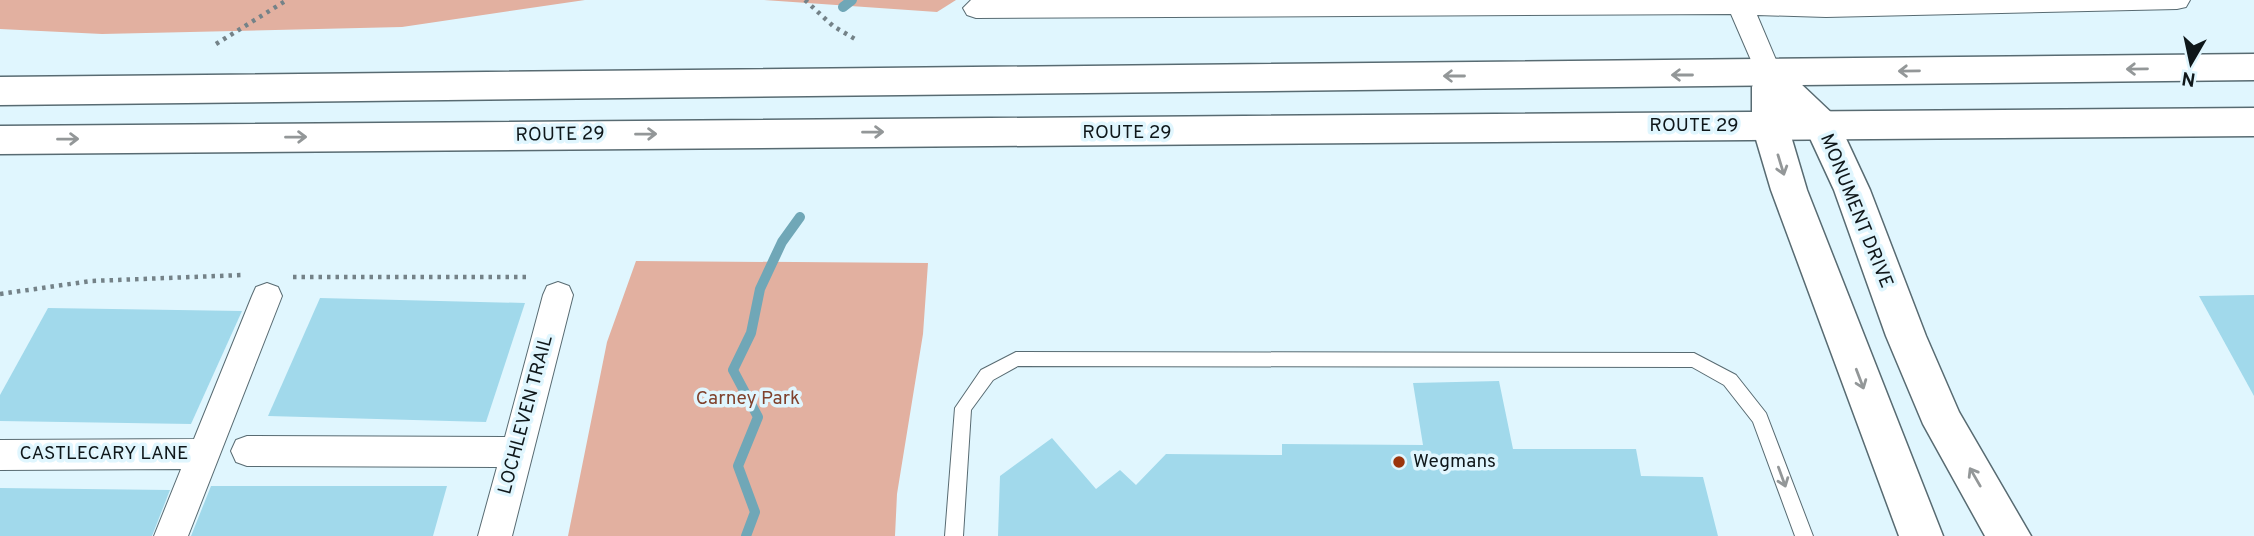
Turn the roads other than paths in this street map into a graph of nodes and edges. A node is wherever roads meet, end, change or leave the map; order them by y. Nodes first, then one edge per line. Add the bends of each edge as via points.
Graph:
1 (2167, 0) edge
2 (2177, 0) edge
3 (1738, 3) edge
4 (976, 8) dead end
5 (2254, 67) edge
6 (1769, 74) junction
7 (0, 90) edge
8 (2254, 122) edge
9 (1770, 126) junction
10 (1823, 127) junction
11 (0, 140) edge
12 (558, 295) dead end
13 (267, 296) dead end
14 (247, 451) dead end
15 (517, 453) junction
16 (203, 454) junction
17 (0, 455) edge
18 (170, 536) edge
19 (495, 536) edge
20 (954, 536) edge
21 (1804, 536) edge
22 (1920, 536) edge
23 (2009, 536) edge

1 - 2 street
1 - 3 street via 1826,7
3 - 4 street
3 - 6 street
5 -> 6 main road
6 -> 7 main road
6 - 9 main road
6 - 10 main road, MONUMENT DRIVE
8 - 10 main road, ROUTE 29
9 - 10 main road, ROUTE 29
11 -> 9 main road, ROUTE 29
9 -> 22 main road via 1789,190
23 -> 10 main road, MONUMENT DRIVE via 1944,424
12 - 15 street, LOCHLEVEN TRAIL
13 - 16 street
14 - 15 street
15 - 19 street, LOCHLEVEN TRAIL
16 - 17 street, CASTLECARY LANE
16 - 18 street, CASTLECARY LANE
20 -> 21 lane via 963,408 987,375 1016,359 1694,360 1730,380 1760,418

